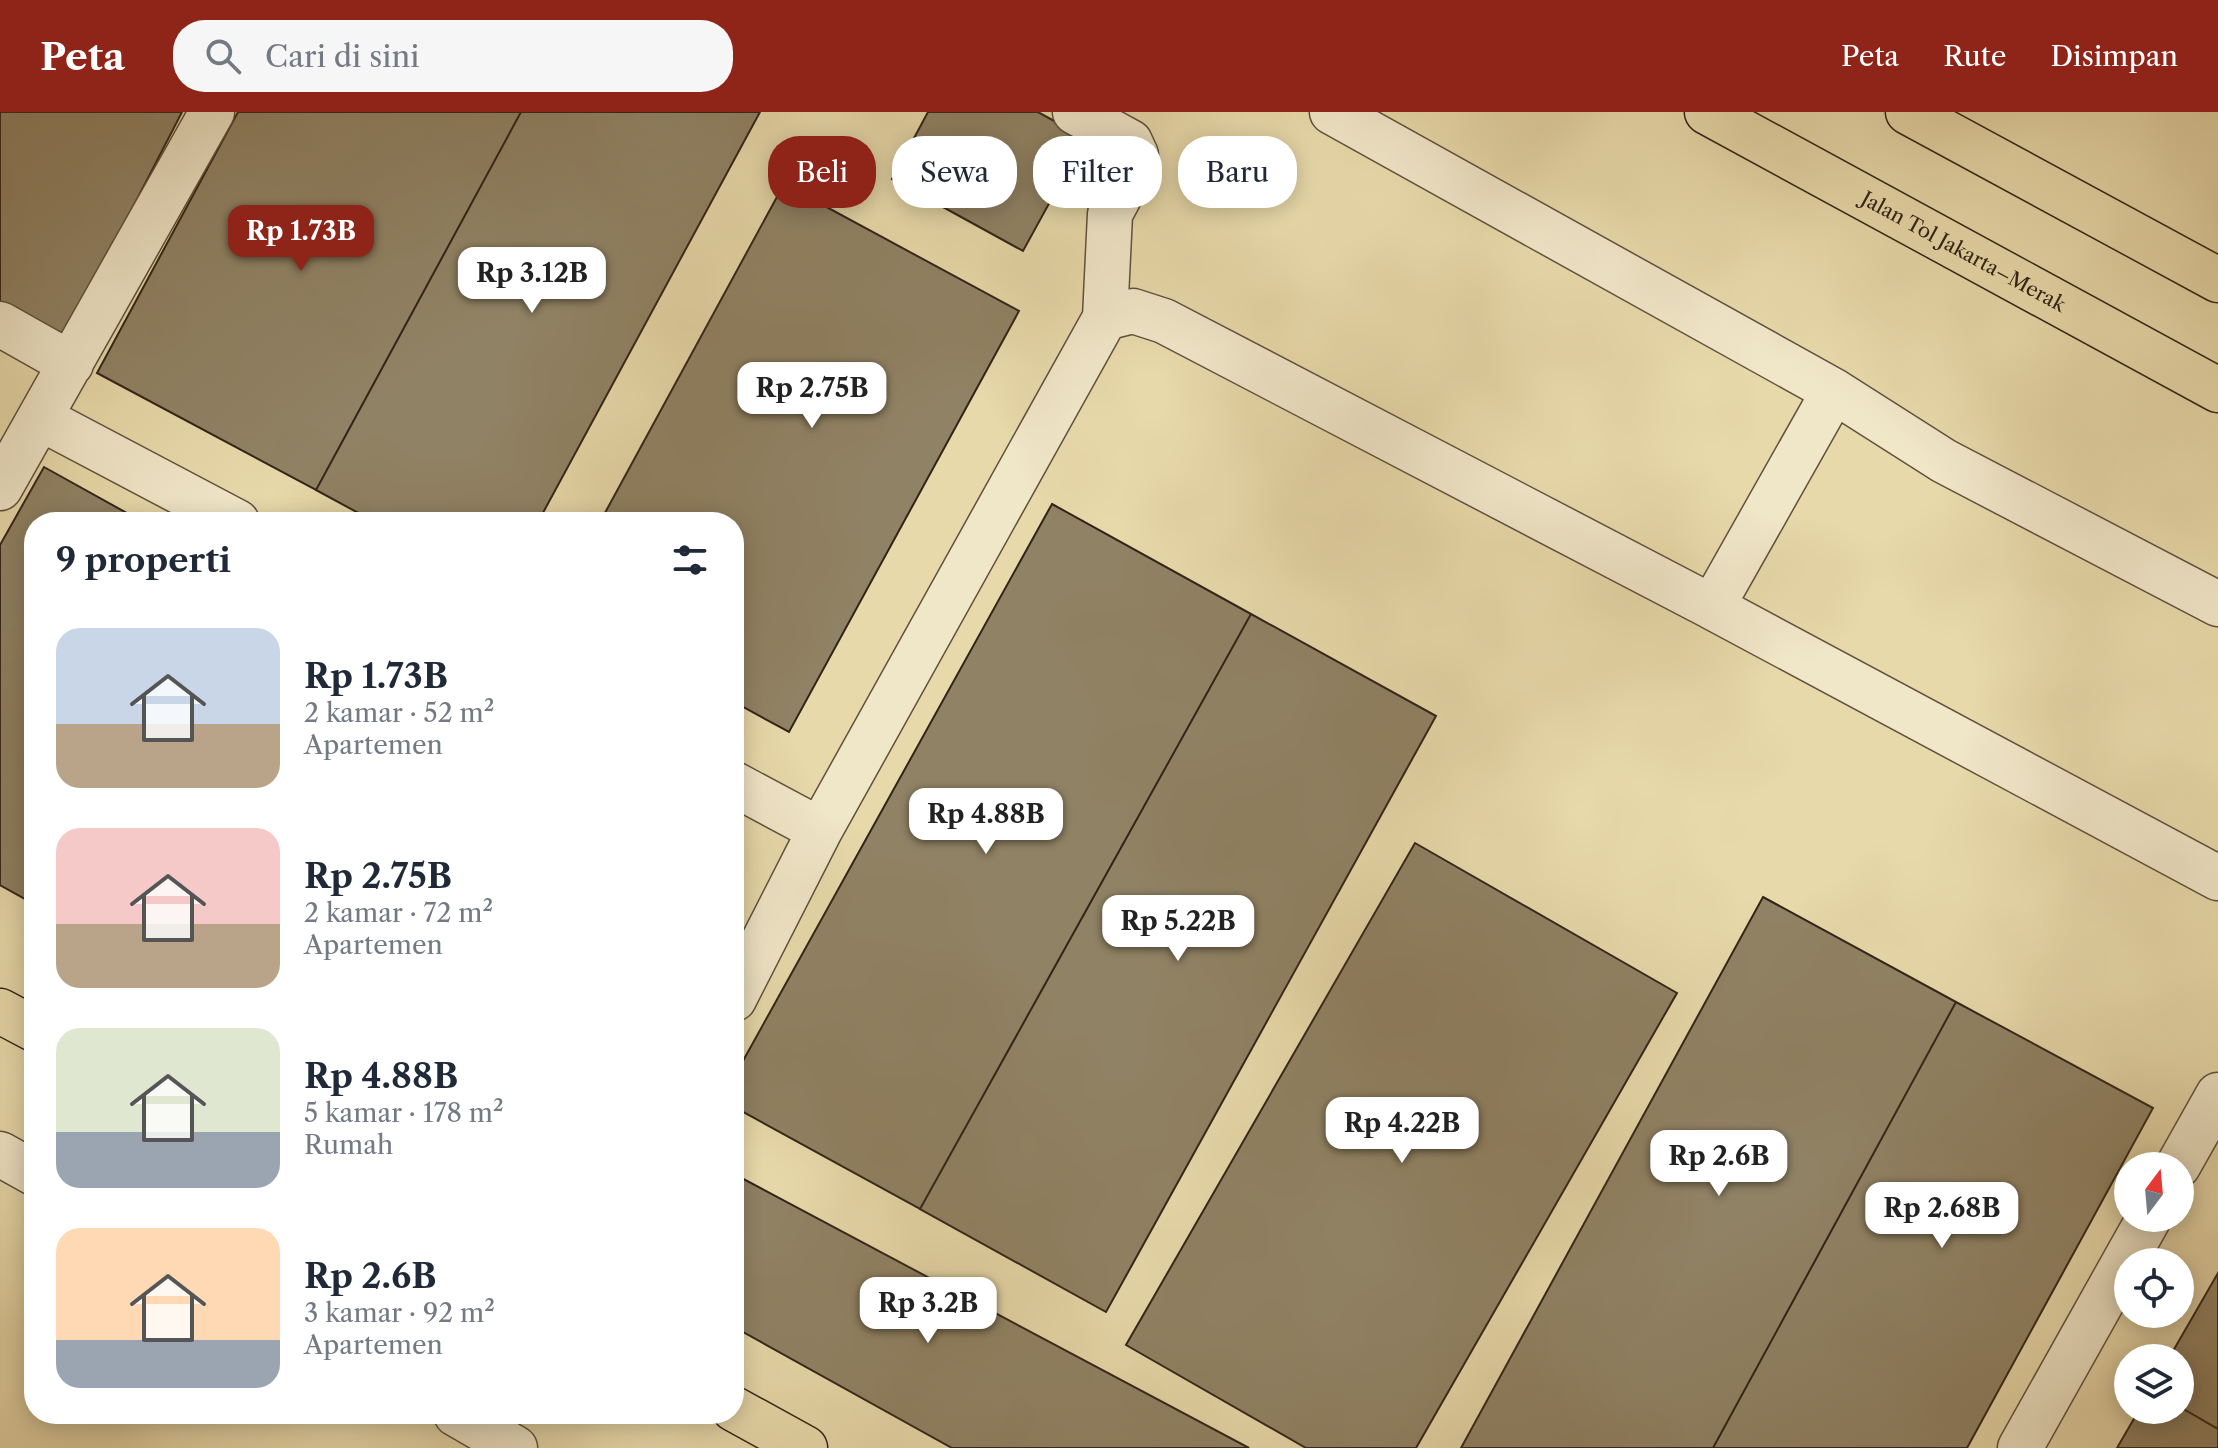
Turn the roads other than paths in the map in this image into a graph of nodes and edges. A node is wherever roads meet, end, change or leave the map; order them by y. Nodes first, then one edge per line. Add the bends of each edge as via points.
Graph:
1 (212, 112) edge
2 (1075, 112) edge
3 (1332, 112) edge
4 (1707, 112) edge
5 (1908, 112) edge
6 (2218, 280) edge
7 (1105, 318) junction
8 (0, 324) edge
9 (71, 364) junction
10 (2218, 390) edge
11 (1834, 391) junction
12 (40, 418) junction
13 (0, 488) edge
14 (218, 512) edge
15 (2218, 604) edge
16 (1712, 607) junction
17 (744, 789) edge
18 (820, 830) junction
19 (2218, 878) edge
20 (744, 979) edge
21 (0, 1011) edge
22 (24, 1024) edge
23 (2218, 1095) edge
24 (2186, 1152) edge
25 (0, 1154) edge
26 (24, 1167) edge
27 (2141, 1232) edge
28 (744, 1414) edge
29 (473, 1424) edge
30 (515, 1448) edge
31 (805, 1448) edge
32 (2020, 1448) edge

1 - 9 lane
2 - 7 lane via 1130,142 1136,155 1110,214
3 - 11 lane
4 - 10 main road, Jalan Tol Jakarta–Merak
5 - 6 main road
7 - 16 lane via 1133,311 1164,321
7 - 18 lane
8 - 9 lane
9 - 12 lane
11 - 15 lane via 1944,461
11 - 16 lane
12 - 13 lane
12 - 14 lane
16 - 19 lane
17 - 18 lane
18 - 20 lane
21 - 22 main road
23 - 24 lane
25 - 26 lane
27 - 32 lane
28 - 31 main road
29 - 30 lane

